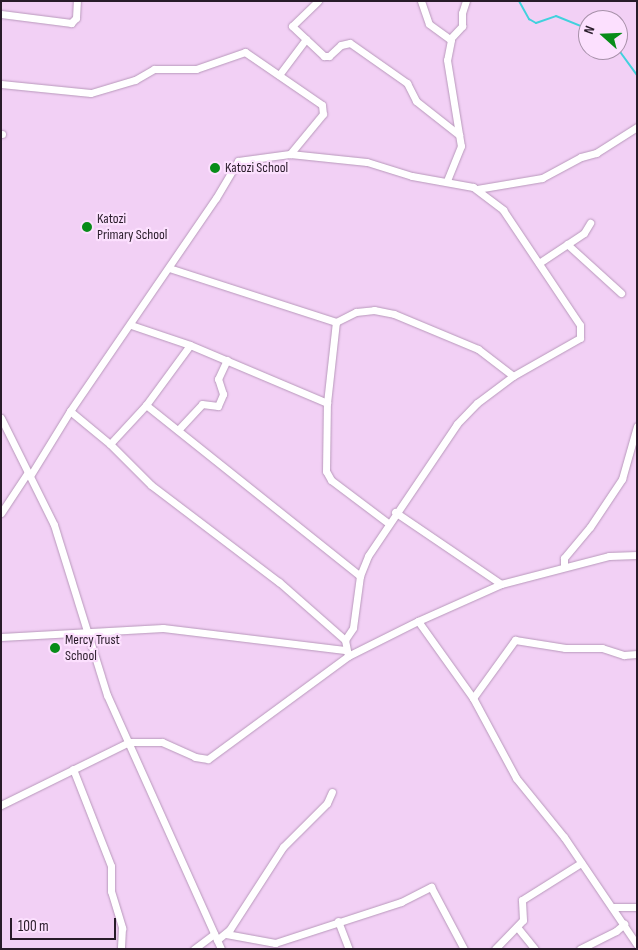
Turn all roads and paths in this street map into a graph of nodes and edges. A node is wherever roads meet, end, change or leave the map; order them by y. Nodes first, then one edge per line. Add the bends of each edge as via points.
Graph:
1 (77, 1) edge
2 (318, 1) edge
3 (421, 1) edge
4 (466, 1) edge
5 (1, 14) edge
6 (450, 39) junction
7 (306, 40) junction
8 (279, 75) junction
9 (1, 84) edge
10 (637, 127) edge
11 (460, 135) junction
12 (290, 154) junction
13 (447, 180) junction
14 (477, 189) junction
15 (590, 223) dead end
16 (567, 244) junction
17 (539, 263) junction
18 (169, 268) junction
19 (621, 292) dead end
20 (336, 322) junction
21 (131, 325) junction
22 (190, 345) junction
23 (227, 360) junction
24 (513, 376) junction
25 (327, 403) junction
26 (146, 405) junction
27 (70, 411) junction
28 (1, 418) edge
29 (637, 426) edge
30 (178, 430) junction
31 (110, 444) junction
32 (29, 474) junction
33 (396, 512) junction
34 (1, 513) edge
35 (388, 523) junction
36 (637, 555) edge
37 (564, 568) junction
38 (360, 576) junction
39 (501, 584) junction
40 (418, 621) junction
41 (88, 630) junction
42 (1, 637) edge
43 (345, 640) junction
44 (346, 653) junction
45 (637, 654) edge
46 (473, 698) junction
47 (129, 742) junction
48 (73, 769) junction
49 (332, 792) dead end
50 (1, 805) edge
51 (581, 863) junction
52 (612, 907) junction
53 (637, 907) edge
54 (338, 921) junction
55 (624, 924) junction
56 (517, 927) junction
57 (226, 934) junction
58 (215, 937) junction
59 (637, 945) edge
60 (121, 949) edge
61 (194, 949) edge
62 (221, 949) edge
63 (349, 949) edge
64 (464, 949) edge
65 (495, 949) edge
66 (535, 949) edge
67 (580, 949) edge

1 - 5 street via 76,18 71,23
2 - 7 street via 292,26
3 - 6 street via 429,24
4 - 6 street via 462,26
6 - 11 street via 447,60
7 - 8 street
7 - 11 street via 326,56 342,45 350,44 407,83 416,101
8 - 9 street via 241,52 196,69 154,69 135,80 91,93
8 - 12 street via 324,108 323,114
10 - 14 street via 596,153 581,157 542,178
11 - 13 street via 460,150
12 - 13 street via 368,162 412,176
12 - 18 street via 236,163
13 - 14 street
14 - 17 street via 503,210
15 - 16 street via 584,232
16 - 17 street
16 - 19 street
17 - 24 street via 580,325 581,333 576,341
18 - 20 street
18 - 21 street
20 - 24 street via 356,312 374,310 394,314 478,349
20 - 25 street
21 - 22 street
21 - 27 street
22 - 23 street
22 - 26 street
23 - 25 street
23 - 30 street via 218,379 224,394 218,406 202,404
24 - 33 street via 477,403 457,424
25 - 35 street via 326,462 329,477
26 - 30 street
26 - 31 street
27 - 31 street
27 - 32 street
28 - 32 street
29 - 37 street via 622,479 590,527 564,558
30 - 38 street
31 - 43 street via 151,485 278,582
32 - 34 street
32 - 41 street via 54,525
33 - 35 street
33 - 39 street
35 - 38 street
36 - 37 street via 608,556
37 - 39 street
38 - 43 street via 353,628
39 - 40 street
40 - 44 street
40 - 46 street
41 - 42 street
41 - 44 street via 163,628
41 - 47 street via 108,694
43 - 44 street
44 - 47 street via 208,759 195,757 162,742
45 - 46 street via 515,640
46 - 51 street via 516,778
47 - 48 street
47 - 58 street
48 - 50 street
48 - 60 street via 111,866 112,893 122,928
49 - 57 street via 327,803 283,847
51 - 52 street
51 - 56 street via 522,900 523,918
52 - 53 street
52 - 55 street
54 - 57 street via 275,943
54 - 63 street
54 - 64 street via 401,902 431,887
55 - 59 street
55 - 67 street
56 - 65 street
56 - 66 street
57 - 58 street
58 - 61 street
58 - 62 street

